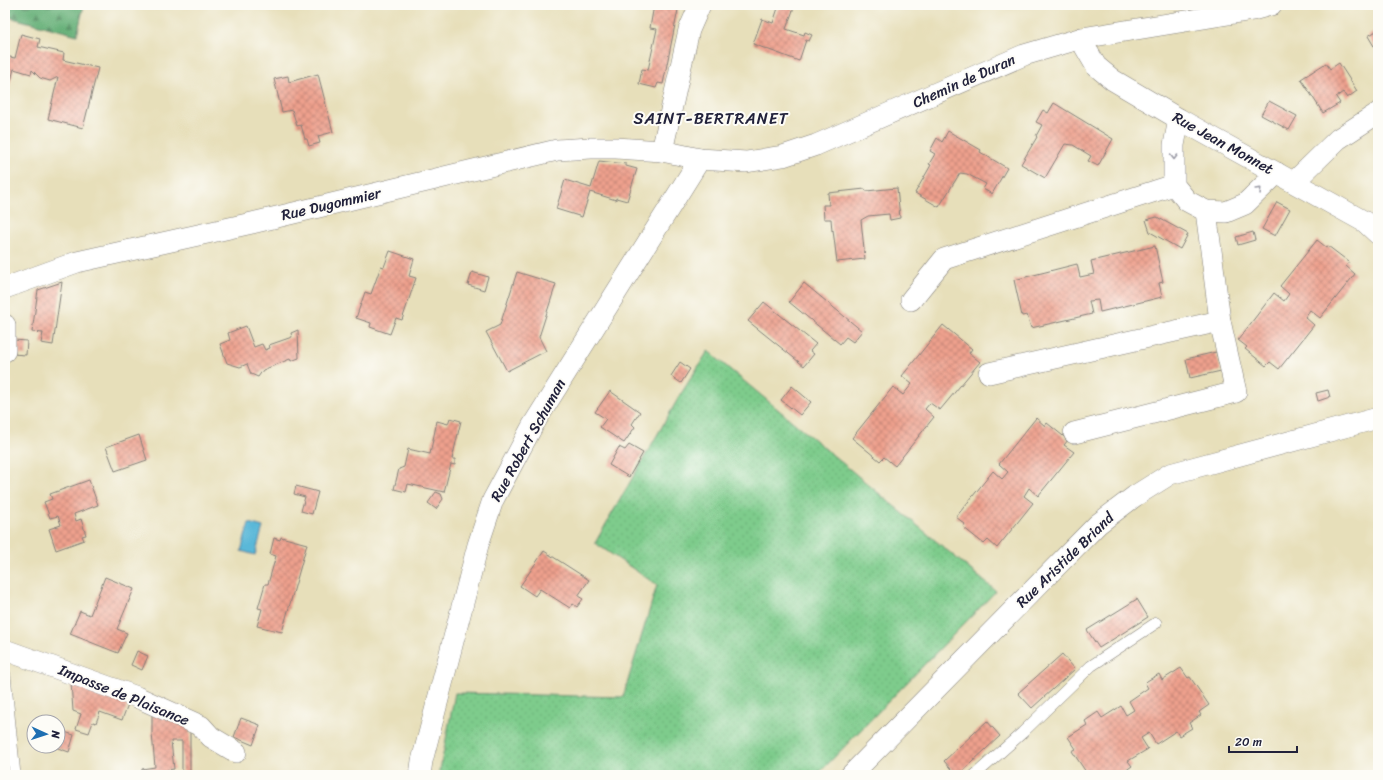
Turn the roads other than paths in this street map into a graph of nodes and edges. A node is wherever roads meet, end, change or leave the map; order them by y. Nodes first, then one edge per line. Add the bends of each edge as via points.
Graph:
1 (700, 5) edge
2 (1271, 5) edge
3 (1082, 38) junction
4 (1378, 112) edge
5 (1179, 118) junction
6 (662, 151) junction
7 (700, 159) junction
8 (1286, 178) junction
9 (1174, 185) junction
10 (1206, 211) junction
11 (1378, 234) edge
12 (5, 288) edge
13 (911, 300) dead end
14 (1220, 322) junction
15 (5, 325) edge
16 (5, 351) edge
17 (989, 373) dead end
18 (1378, 418) edge
19 (1074, 433) dead end
20 (1156, 623) dead end
21 (5, 650) edge
22 (5, 675) edge
23 (236, 752) dead end
24 (15, 775) edge
25 (420, 775) edge
26 (851, 775) edge
27 (975, 775) edge

1 - 6 street via 688,30
2 - 3 street, Chemin de Duran
3 - 5 street, Rue Jean Monnet via 1096,66 1113,80
3 - 7 street, Chemin de Duran via 1024,55 816,145 783,156 746,162
4 - 8 street
5 - 8 street, Rue Jean Monnet
5 -> 9 street via 1174,145
6 - 7 street, Chemin de Duran
6 - 12 street, Rue Dugommier via 616,148 557,150 77,262
7 - 25 street, Rue Robert Schuman via 533,425 493,500 478,545
10 -> 8 street via 1226,212 1245,204
8 - 11 street, Rue Jean Monnet via 1365,222
9 - 10 street via 1187,201
9 - 13 street via 944,259
10 - 14 street
14 - 17 street
14 - 19 street via 1236,392
15 - 16 street
18 - 26 street, Rue Aristide Briand via 1170,474 1135,496 1098,524
20 - 27 lane via 1091,666
21 - 23 street, Impasse de Plaisance via 137,698 201,726 211,737
22 - 24 lane

